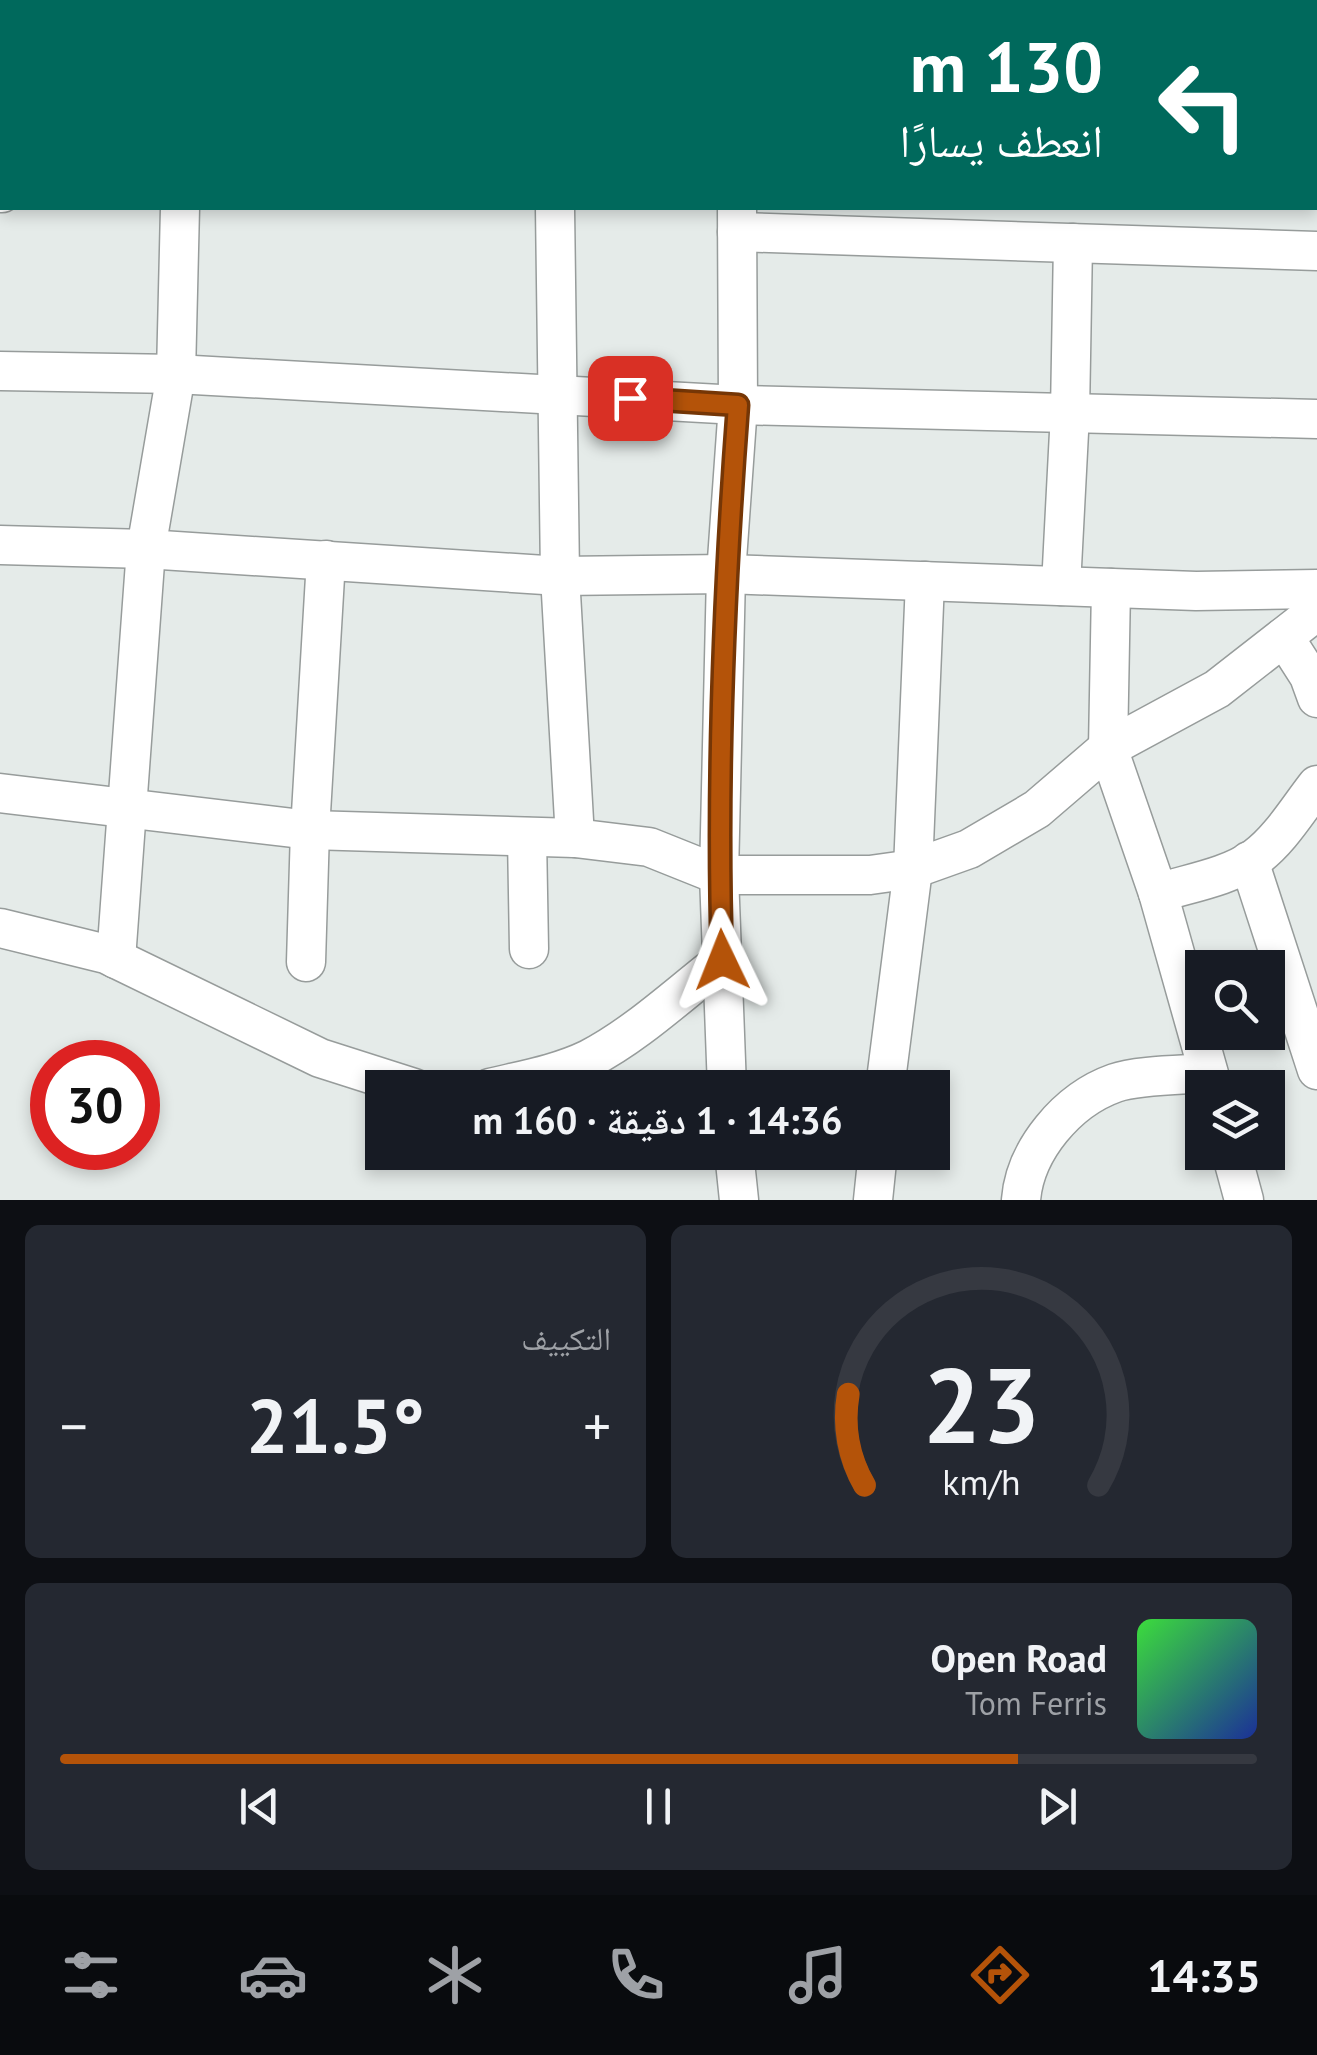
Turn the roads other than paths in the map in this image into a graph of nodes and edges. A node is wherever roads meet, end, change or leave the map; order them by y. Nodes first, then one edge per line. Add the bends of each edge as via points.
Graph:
1 (180, 210) edge
2 (556, 210) edge
3 (737, 220) edge
4 (1073, 243) junction
5 (1317, 252) edge
6 (0, 370) edge
7 (176, 374) junction
8 (558, 392) junction
9 (738, 405) junction
10 (1070, 413) junction
11 (1317, 419) edge
12 (0, 546) edge
13 (146, 549) junction
14 (326, 560) junction
15 (726, 574) junction
16 (560, 576) junction
17 (924, 581) junction
18 (1061, 586) junction
19 (1111, 588) junction
20 (1317, 588) edge
21 (1317, 611) edge
22 (1284, 637) junction
23 (1317, 698) edge
24 (1108, 748) junction
25 (1317, 785) edge
26 (0, 794) edge
27 (130, 810) junction
28 (310, 830) junction
29 (527, 837) junction
30 (574, 838) junction
31 (1249, 861) junction
32 (913, 869) junction
33 (719, 875) junction
34 (1158, 893) junction
35 (0, 928) edge
36 (530, 950) dead end
37 (116, 959) junction
38 (722, 960) junction
39 (306, 962) dead end
40 (557, 1070) edge
41 (726, 1070) edge
42 (887, 1070) edge
43 (1207, 1070) edge
44 (1317, 1070) edge
45 (365, 1072) edge
46 (1185, 1081) edge
47 (736, 1170) edge
48 (876, 1170) edge
49 (1236, 1170) edge
50 (739, 1200) edge
51 (873, 1200) edge
52 (1020, 1200) edge
53 (1244, 1200) edge

1 - 7 street
2 - 8 street
3 - 4 street
3 - 9 street
4 - 5 street
4 - 10 street
6 - 7 street
7 - 8 street
7 - 13 street
8 - 9 street
8 - 16 street
9 - 10 street
9 - 15 street
10 - 11 street
10 - 18 street
12 - 13 street
13 - 14 street
13 - 27 street
14 - 16 street
14 - 28 street
15 - 16 street
15 - 17 street
15 - 33 street
16 - 30 street
17 - 18 street
17 - 32 street
18 - 19 street
19 - 20 street
19 - 24 street
21 - 22 street
22 - 23 street
22 - 24 street via 1217,689
24 - 32 street via 1036,809 970,849
24 - 34 street
25 - 31 street
26 - 27 street
27 - 28 street
27 - 37 street
28 - 29 street
28 - 39 street
29 - 30 street
29 - 36 street
30 - 33 street via 650,847
31 - 34 street
31 - 44 street
32 - 33 street
32 - 42 street
33 - 38 street
34 - 43 street
35 - 37 street
37 - 45 street via 320,1058
38 - 40 street via 620,1040
38 - 41 street
46 - 52 street via 1116,1082 1091,1096 1058,1121 1037,1150
47 - 50 street
48 - 51 street
49 - 53 street

